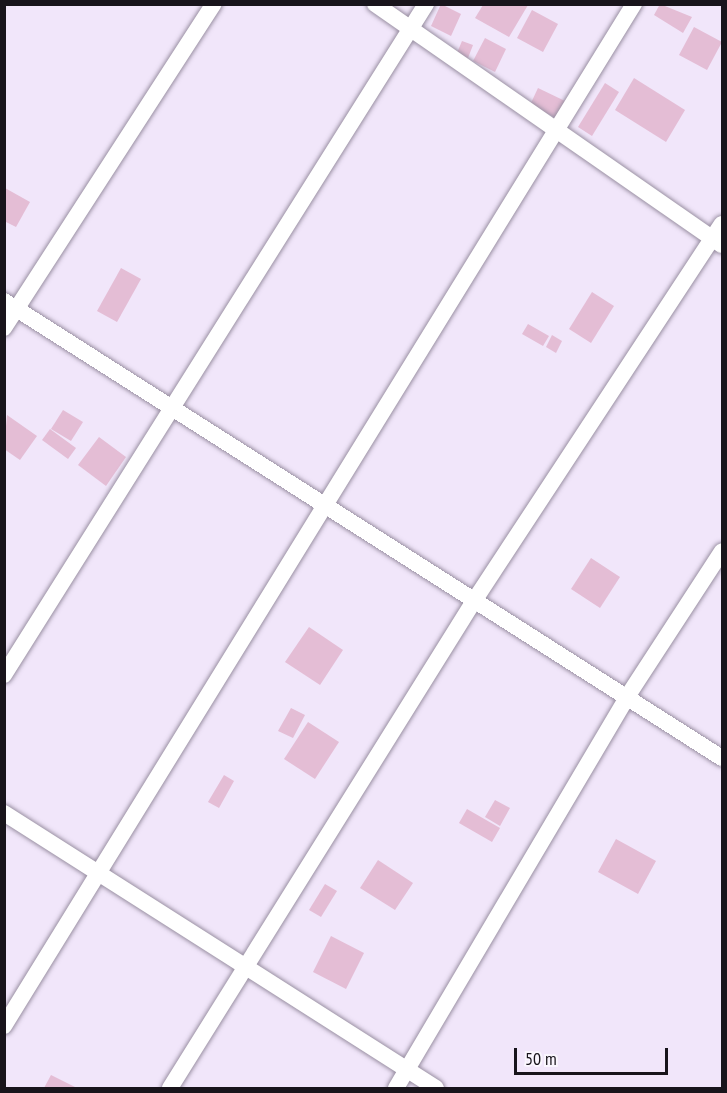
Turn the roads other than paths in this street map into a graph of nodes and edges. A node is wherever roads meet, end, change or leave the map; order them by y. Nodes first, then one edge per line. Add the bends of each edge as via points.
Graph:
1 (214, 4) edge
2 (375, 4) edge
3 (426, 4) edge
4 (634, 4) edge
5 (411, 29) junction
6 (557, 130) junction
7 (723, 224) edge
8 (718, 242) edge
9 (11, 304) edge
10 (4, 328) edge
11 (170, 409) junction
12 (323, 506) junction
13 (723, 551) edge
14 (474, 601) junction
15 (4, 675) edge
16 (627, 697) junction
17 (723, 758) edge
18 (4, 813) edge
19 (100, 875) junction
20 (244, 969) junction
21 (4, 1026) edge
22 (406, 1070) junction
23 (170, 1089) edge
24 (396, 1089) edge
25 (436, 1089) edge

1 - 9 street
2 - 5 street
3 - 5 street
4 - 6 street
5 - 6 street
5 - 11 street
6 - 8 street
6 - 12 street
7 - 8 street
8 - 14 street
9 - 10 street
9 - 11 street
11 - 12 street
11 - 15 street
12 - 14 street
12 - 19 street
13 - 16 street
14 - 16 street
14 - 20 street
16 - 17 street
16 - 22 street
18 - 19 street
19 - 20 street
19 - 21 street
20 - 22 street
20 - 23 street
22 - 24 street
22 - 25 street

